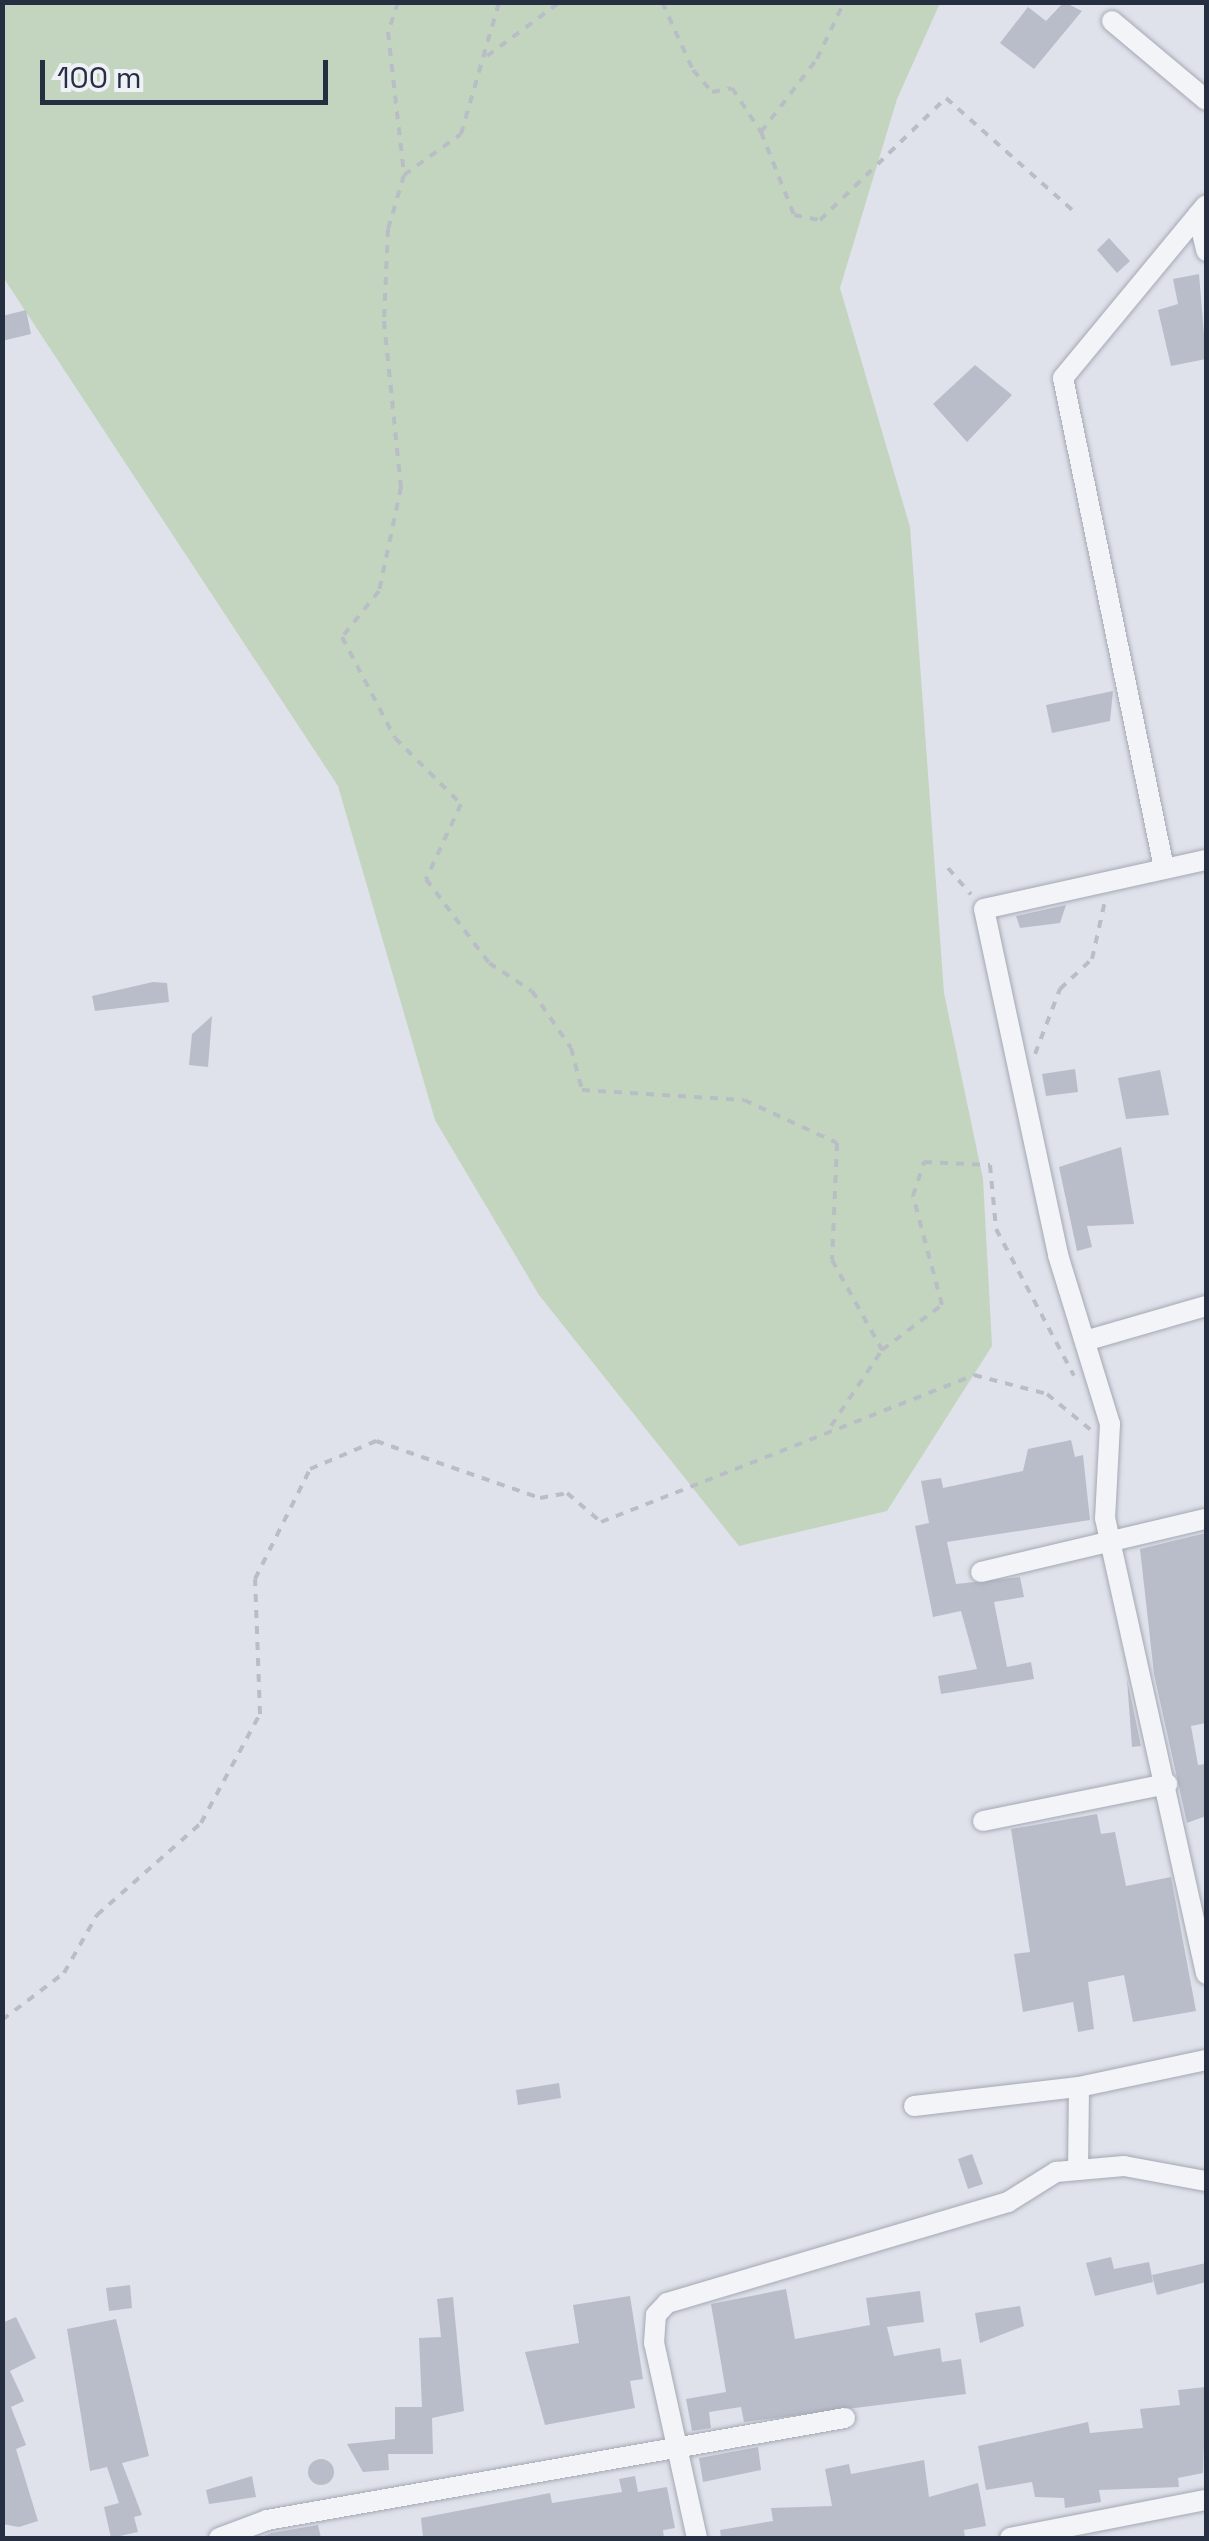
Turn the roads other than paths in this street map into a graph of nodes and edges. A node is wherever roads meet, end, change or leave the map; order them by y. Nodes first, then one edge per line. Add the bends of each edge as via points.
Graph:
1 (1112, 21) dead end
2 (1206, 100) edge
3 (1202, 210) edge
4 (1206, 250) edge
5 (1206, 860) edge
6 (1164, 868) junction
7 (1205, 1309) edge
8 (1088, 1340) junction
9 (1206, 1519) edge
10 (1110, 1542) junction
11 (981, 1572) dead end
12 (1167, 1784) junction
13 (983, 1821) dead end
14 (1206, 1974) edge
15 (1206, 2060) edge
16 (1078, 2087) junction
17 (914, 2106) dead end
18 (1078, 2170) junction
19 (1206, 2181) edge
20 (845, 2418) dead end
21 (676, 2450) junction
22 (1206, 2500) edge
23 (220, 2538) edge
24 (697, 2538) edge
25 (1010, 2538) edge

1 - 2 street
3 - 4 street
3 - 6 street via 1063,378
5 - 6 street
6 - 8 street via 984,908 1058,1256
7 - 8 street
8 - 10 street via 1111,1447
9 - 10 street
10 - 11 street
10 - 12 street
12 - 13 street
12 - 14 street
15 - 16 street
16 - 17 street
16 - 18 street
18 - 19 street via 1124,2166
18 - 21 street via 1056,2172 1008,2202 667,2303 654,2328
20 - 21 street
21 - 23 street via 267,2520
21 - 24 street
22 - 25 street

